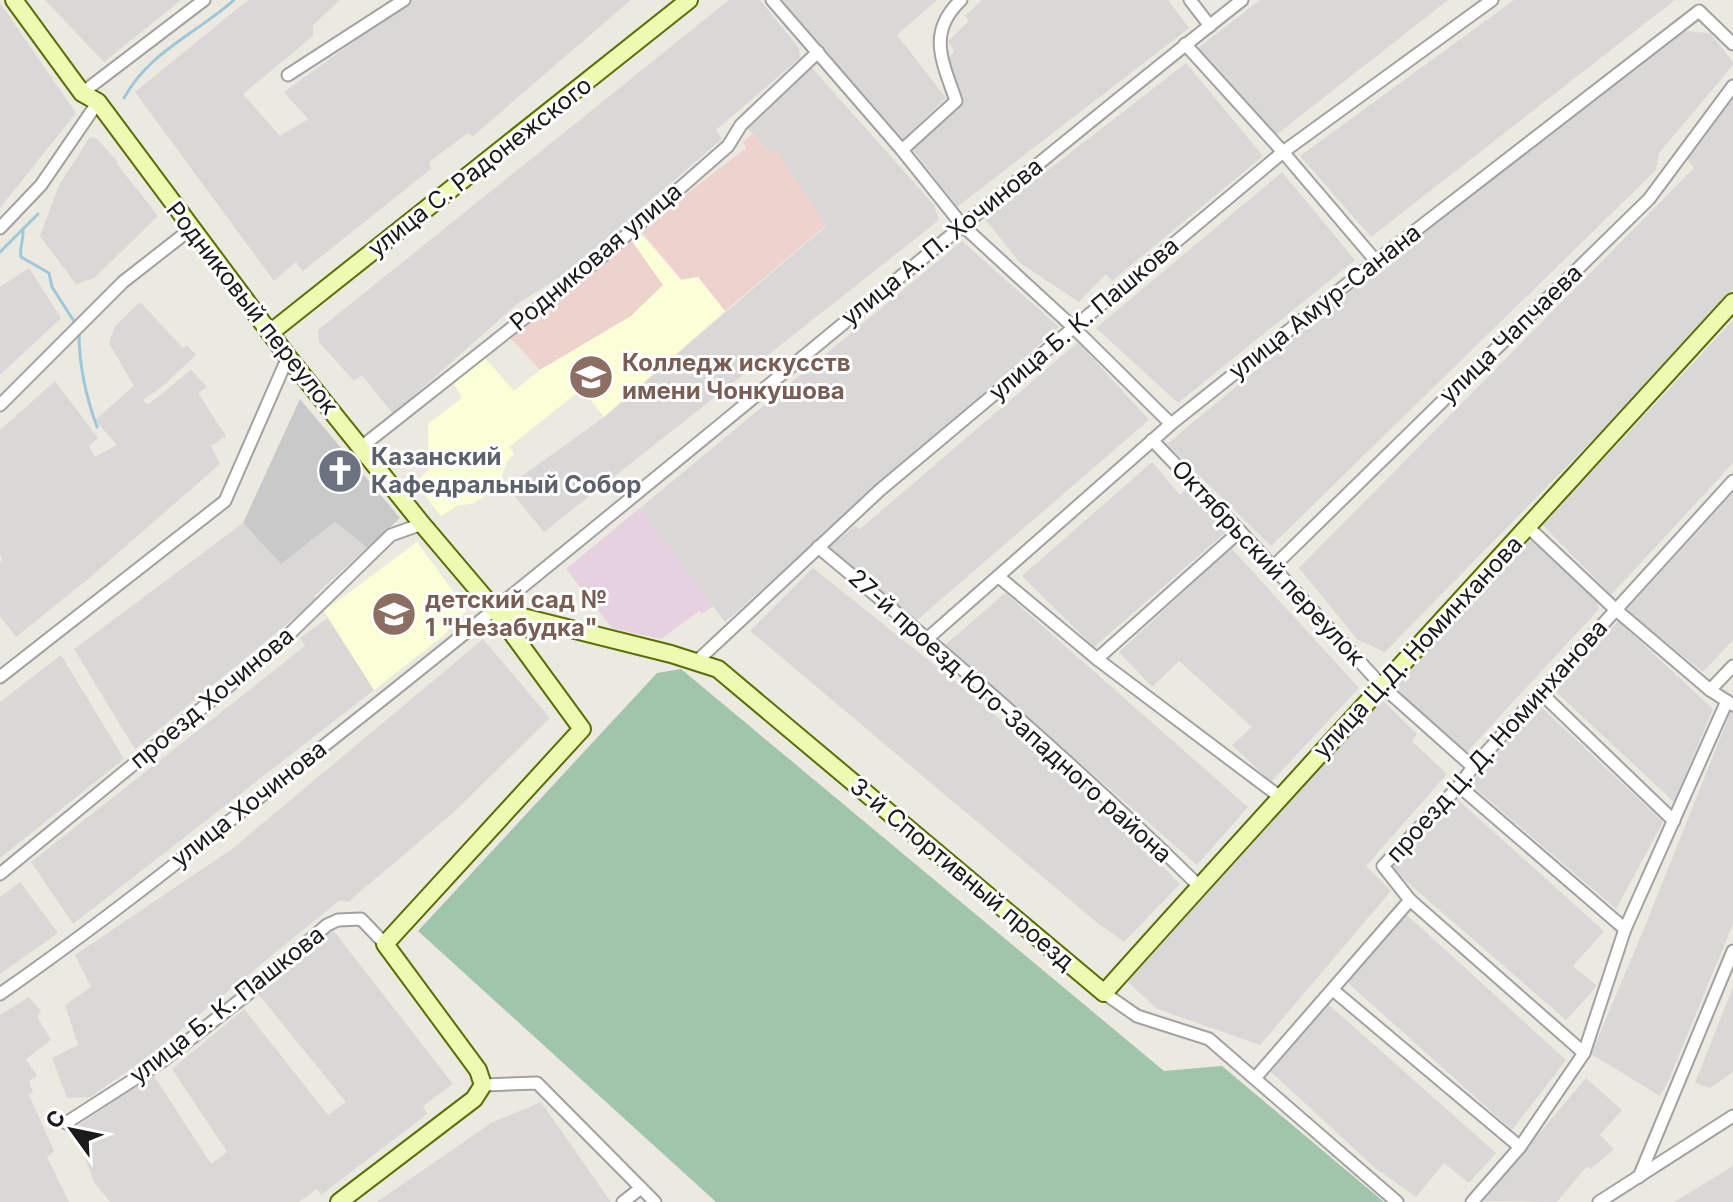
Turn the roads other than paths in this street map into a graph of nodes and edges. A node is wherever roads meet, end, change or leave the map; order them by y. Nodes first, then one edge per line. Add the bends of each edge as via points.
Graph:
1 (14, 0) edge
2 (204, 0) edge
3 (404, 0) edge
4 (689, 0) edge
5 (772, 0) edge
6 (961, 0) edge
7 (1190, 0) edge
8 (1242, 0) edge
9 (1492, 0) edge
10 (1210, 26) junction
11 (1185, 44) junction
12 (1733, 44) edge
13 (818, 52) junction
14 (288, 75) dead end
15 (1733, 86) edge
16 (82, 93) junction
17 (98, 102) junction
18 (902, 150) junction
19 (1283, 152) junction
20 (962, 225) junction
21 (0, 228) edge
22 (192, 228) junction
23 (1376, 261) junction
24 (1733, 302) edge
25 (1073, 327) junction
26 (270, 333) junction
27 (288, 357) junction
28 (0, 405) edge
29 (1171, 424) junction
30 (1152, 440) junction
31 (360, 448) junction
32 (1733, 481) edge
33 (422, 524) junction
34 (1528, 527) junction
35 (1240, 531) junction
36 (818, 547) junction
37 (1273, 567) junction
38 (999, 577) junction
39 (1615, 609) junction
40 (495, 610) junction
41 (928, 638) junction
42 (1097, 659) junction
43 (696, 662) junction
44 (1733, 666) edge
45 (0, 677) edge
46 (1383, 687) junction
47 (1710, 690) junction
48 (1541, 693) junction
49 (1730, 703) edge
50 (1473, 767) junction
51 (1459, 786) junction
52 (1280, 797) junction
53 (1674, 821) junction
54 (0, 874) edge
55 (1200, 887) junction
56 (1410, 900) junction
57 (1625, 929) junction
58 (385, 944) junction
59 (1733, 951) edge
60 (1333, 990) junction
61 (1104, 993) junction
62 (0, 994) edge
63 (1584, 1053) junction
64 (1256, 1077) junction
65 (483, 1085) junction
66 (1733, 1116) edge
67 (66, 1123) dead end
68 (1520, 1147) junction
69 (1639, 1177) junction
70 (641, 1188) junction
71 (339, 1202) edge
72 (623, 1202) edge
73 (655, 1202) edge
74 (1397, 1202) edge
75 (1472, 1202) edge
76 (1599, 1202) edge

1 - 16 street, Родниковый переулок
2 - 16 street
3 - 14 street
4 - 26 street, улица С. Радонежского
5 - 13 street, Октябрьский переулок
6 - 18 street via 949,11 938,47 956,101
7 - 10 street
8 - 10 street, улица А. П. Хочинова
9 - 19 street, улица Б. К. Пашкова
10 - 11 street, улица А. П. Хочинова
11 - 19 street
11 - 20 street, улица А. П. Хочинова
12 - 23 street, улица Амур-Санана via 1699,11
13 - 18 street, Октябрьский переулок
13 - 31 street, Родниковая улица via 741,125 728,146 599,259
15 - 37 street, улица Чапчаева via 1649,199
16 - 17 street, Родниковый переулок
17 - 21 street via 41,185
17 - 22 street, Родниковый переулок
18 - 20 street, Октябрьский переулок
19 - 23 street
19 - 25 street, улица Б. К. Пашкова
20 - 25 street, Октябрьский переулок
20 - 40 street, улица А. П. Хочинова
22 - 26 street, Родниковый переулок
22 - 28 street via 123,282
23 - 29 street, улица Амур-Санана
24 - 34 street, улица Ц.Д. Номинханова
25 - 29 street, Октябрьский переулок
25 - 36 street, улица Б. К. Пашкова
26 - 27 street, Родниковый переулок
27 - 31 street, Родниковый переулок
27 - 45 street via 225,501
29 - 30 street, улица Амур-Санана
30 - 35 street, Октябрьский переулок
30 - 38 street, улица Амур-Санана
31 - 33 street, Родниковый переулок
32 - 39 street, проезд Ц. Д. Номинханова
33 - 40 street, Родниковый переулок
33 - 54 street, проезд Хочинова via 391,535 275,648
34 - 39 street
34 - 46 street, улица Ц.Д. Номинханова
35 - 37 street, Октябрьский переулок
35 - 42 street
36 - 41 street, 27-й проезд Юго-Западного района
36 - 43 street, улица Б. К. Пашкова
37 - 46 street, Октябрьский переулок
38 - 41 street, улица Амур-Санана
38 - 42 street
39 - 47 street
39 - 48 street, проезд Ц. Д. Номинханова
40 - 43 street, 3-й Спортивный проезд
40 - 58 street, Родниковый переулок via 582,729
40 - 62 street, улица Хочинова via 77,941
41 - 55 street, 27-й проезд Юго-Западного района via 1118,806
42 - 52 street
43 - 61 street, 3-й Спортивный проезд via 718,669
44 - 47 street
46 - 50 street, Октябрьский переулок
46 - 52 street, улица Ц.Д. Номинханова
47 - 49 street
48 - 50 street, проезд Ц. Д. Номинханова
48 - 53 street
49 - 53 street
50 - 51 street, проезд Ц. Д. Номинханова
51 - 56 street, проезд Ц. Д. Номинханова via 1383,866
51 - 57 street
52 - 55 street, улица Ц.Д. Номинханова
53 - 57 street
55 - 61 street, улица Ц.Д. Номинханова
56 - 60 street, проезд Ц. Д. Номинханова
56 - 63 street
57 - 63 street
58 - 65 street via 478,1070
58 - 67 street, улица Б. К. Пашкова via 361,919 327,925 161,1062
59 - 69 street
60 - 64 street, проезд Ц. Д. Номинханова
60 - 68 street
61 - 64 street, 3-й Спортивный проезд via 1137,1016 1209,1039
63 - 68 street
64 - 74 street, 3-й Спортивный проезд
65 - 70 street via 537,1083
65 - 71 street via 474,1099
66 - 69 street
68 - 75 street
69 - 76 street
70 - 72 street
70 - 73 street

